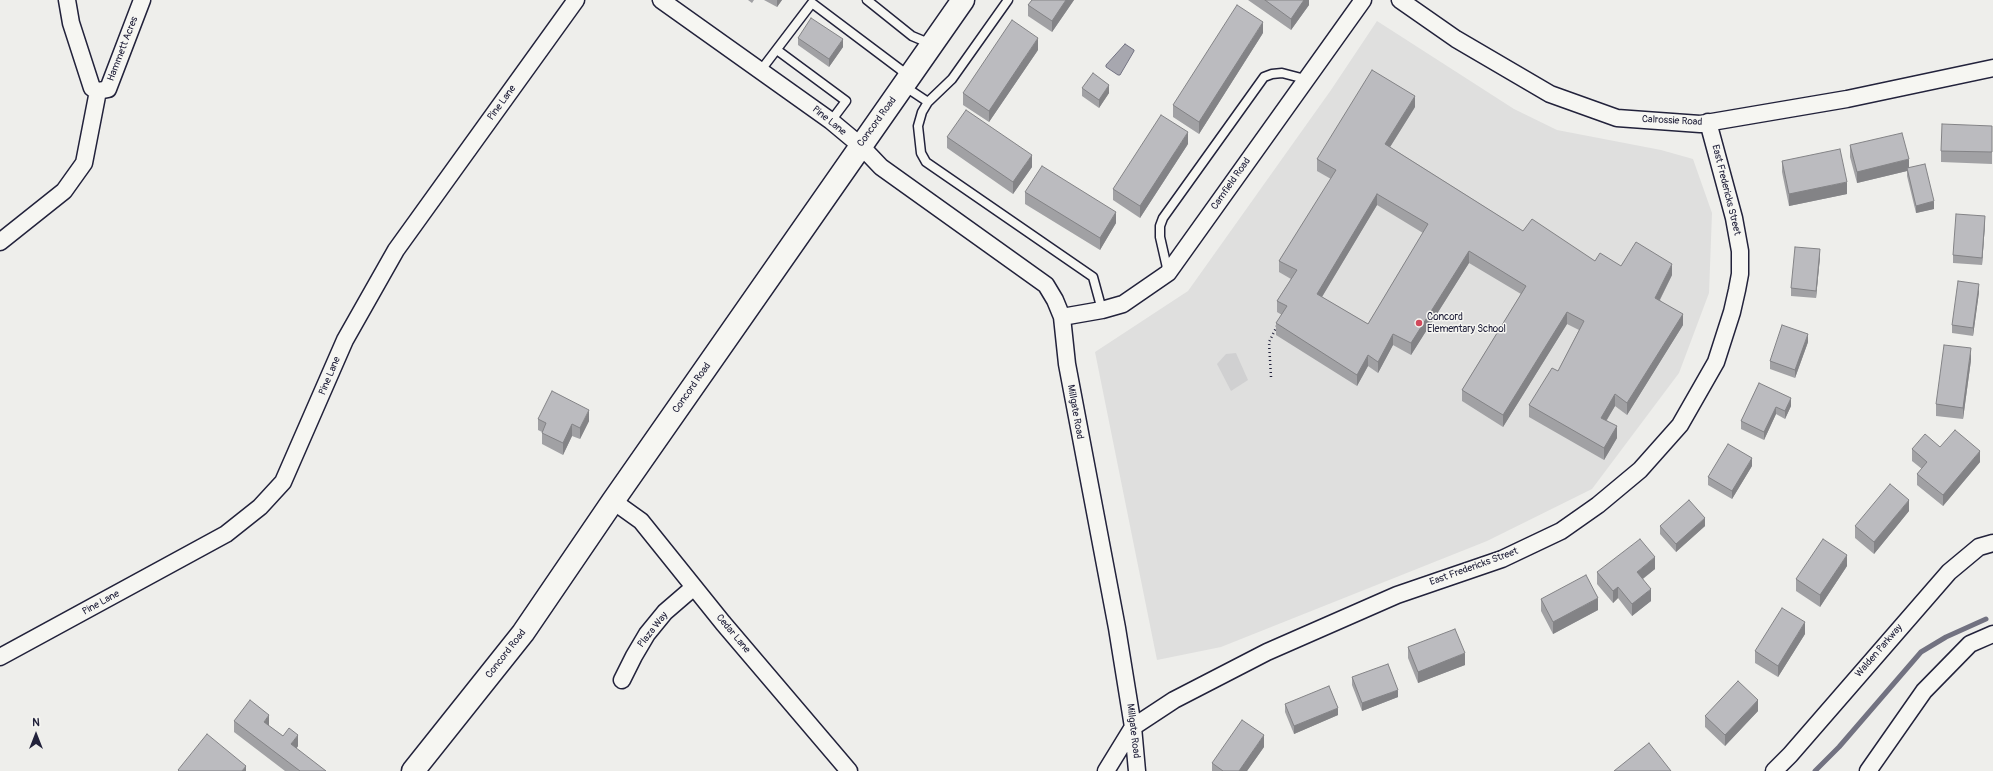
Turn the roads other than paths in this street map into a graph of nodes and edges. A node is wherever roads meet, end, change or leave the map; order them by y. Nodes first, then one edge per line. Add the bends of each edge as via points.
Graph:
1 (67, 0) edge
2 (142, 0) edge
3 (576, 0) edge
4 (661, 0) edge
5 (866, 0) edge
6 (963, 0) edge
7 (1008, 0) edge
8 (1363, 0) edge
9 (1400, 0) edge
10 (932, 45) junction
11 (777, 50) junction
12 (1993, 68) edge
13 (761, 70) junction
14 (1305, 80) junction
15 (907, 81) junction
16 (98, 91) junction
17 (928, 102) junction
18 (831, 121) junction
19 (1708, 122) junction
20 (860, 146) junction
21 (0, 242) edge
22 (1168, 273) junction
23 (1102, 310) junction
24 (1062, 317) junction
25 (613, 501) junction
26 (1993, 543) edge
27 (694, 587) junction
28 (1993, 634) edge
29 (0, 657) edge
30 (622, 680) dead end
31 (1133, 726) junction
32 (414, 771) edge
33 (850, 771) edge
34 (1106, 771) edge
35 (1137, 771) edge
36 (1774, 771) edge
37 (1868, 771) edge

1 - 16 street, Hammett Acres via 71,23 92,88
2 - 16 street, Hammett Acres via 108,89
3 - 29 street, Pine Lane via 396,250 345,340 283,482 260,507 226,534
4 - 13 street, Pine Lane
5 - 10 lane via 912,36
6 - 10 street, Concord Road
7 - 17 lane via 952,79
8 - 14 street, Camfield Road
9 - 19 street, Calrossie Road via 1456,39 1550,94 1617,118 1700,124
10 - 15 street, Concord Road
11 - 13 lane
11 - 15 lane via 812,3
11 - 18 lane via 846,101
12 - 19 street, Calrossie Road via 1847,99
13 - 18 street, Pine Lane
14 - 22 street, Camfield Road
14 - 22 lane via 1282,73 1264,77 1163,218 1160,238
15 - 17 lane
15 - 20 street, Concord Road
16 - 21 street, Hammett Acres via 84,164 64,191
17 - 23 lane via 918,126 921,153 926,162 1093,277
18 - 20 street, Pine Lane
19 - 31 street, East Fredericks Street via 1734,218 1740,251 1737,290 1716,362 1680,425 1640,470 1598,505 1561,531 1502,559 1397,595 1267,652 1174,700
20 - 24 street, Millgate Road via 881,166 1046,285
20 - 25 street, Concord Road
22 - 23 street, Camfield Road via 1124,304
23 - 24 street, Camfield Road
24 - 31 street, Millgate Road via 1067,364
25 - 27 street, Cedar Lane via 640,521
25 - 32 street, Concord Road via 523,633
26 - 36 street, Walden Parkway via 1979,547 1949,572
27 - 30 street, Plaza Way via 665,612 647,634
27 - 33 street, Cedar Lane
28 - 37 street via 1970,644 1924,691
31 - 34 street, East Fredericks Street
31 - 35 street, Millgate Road

